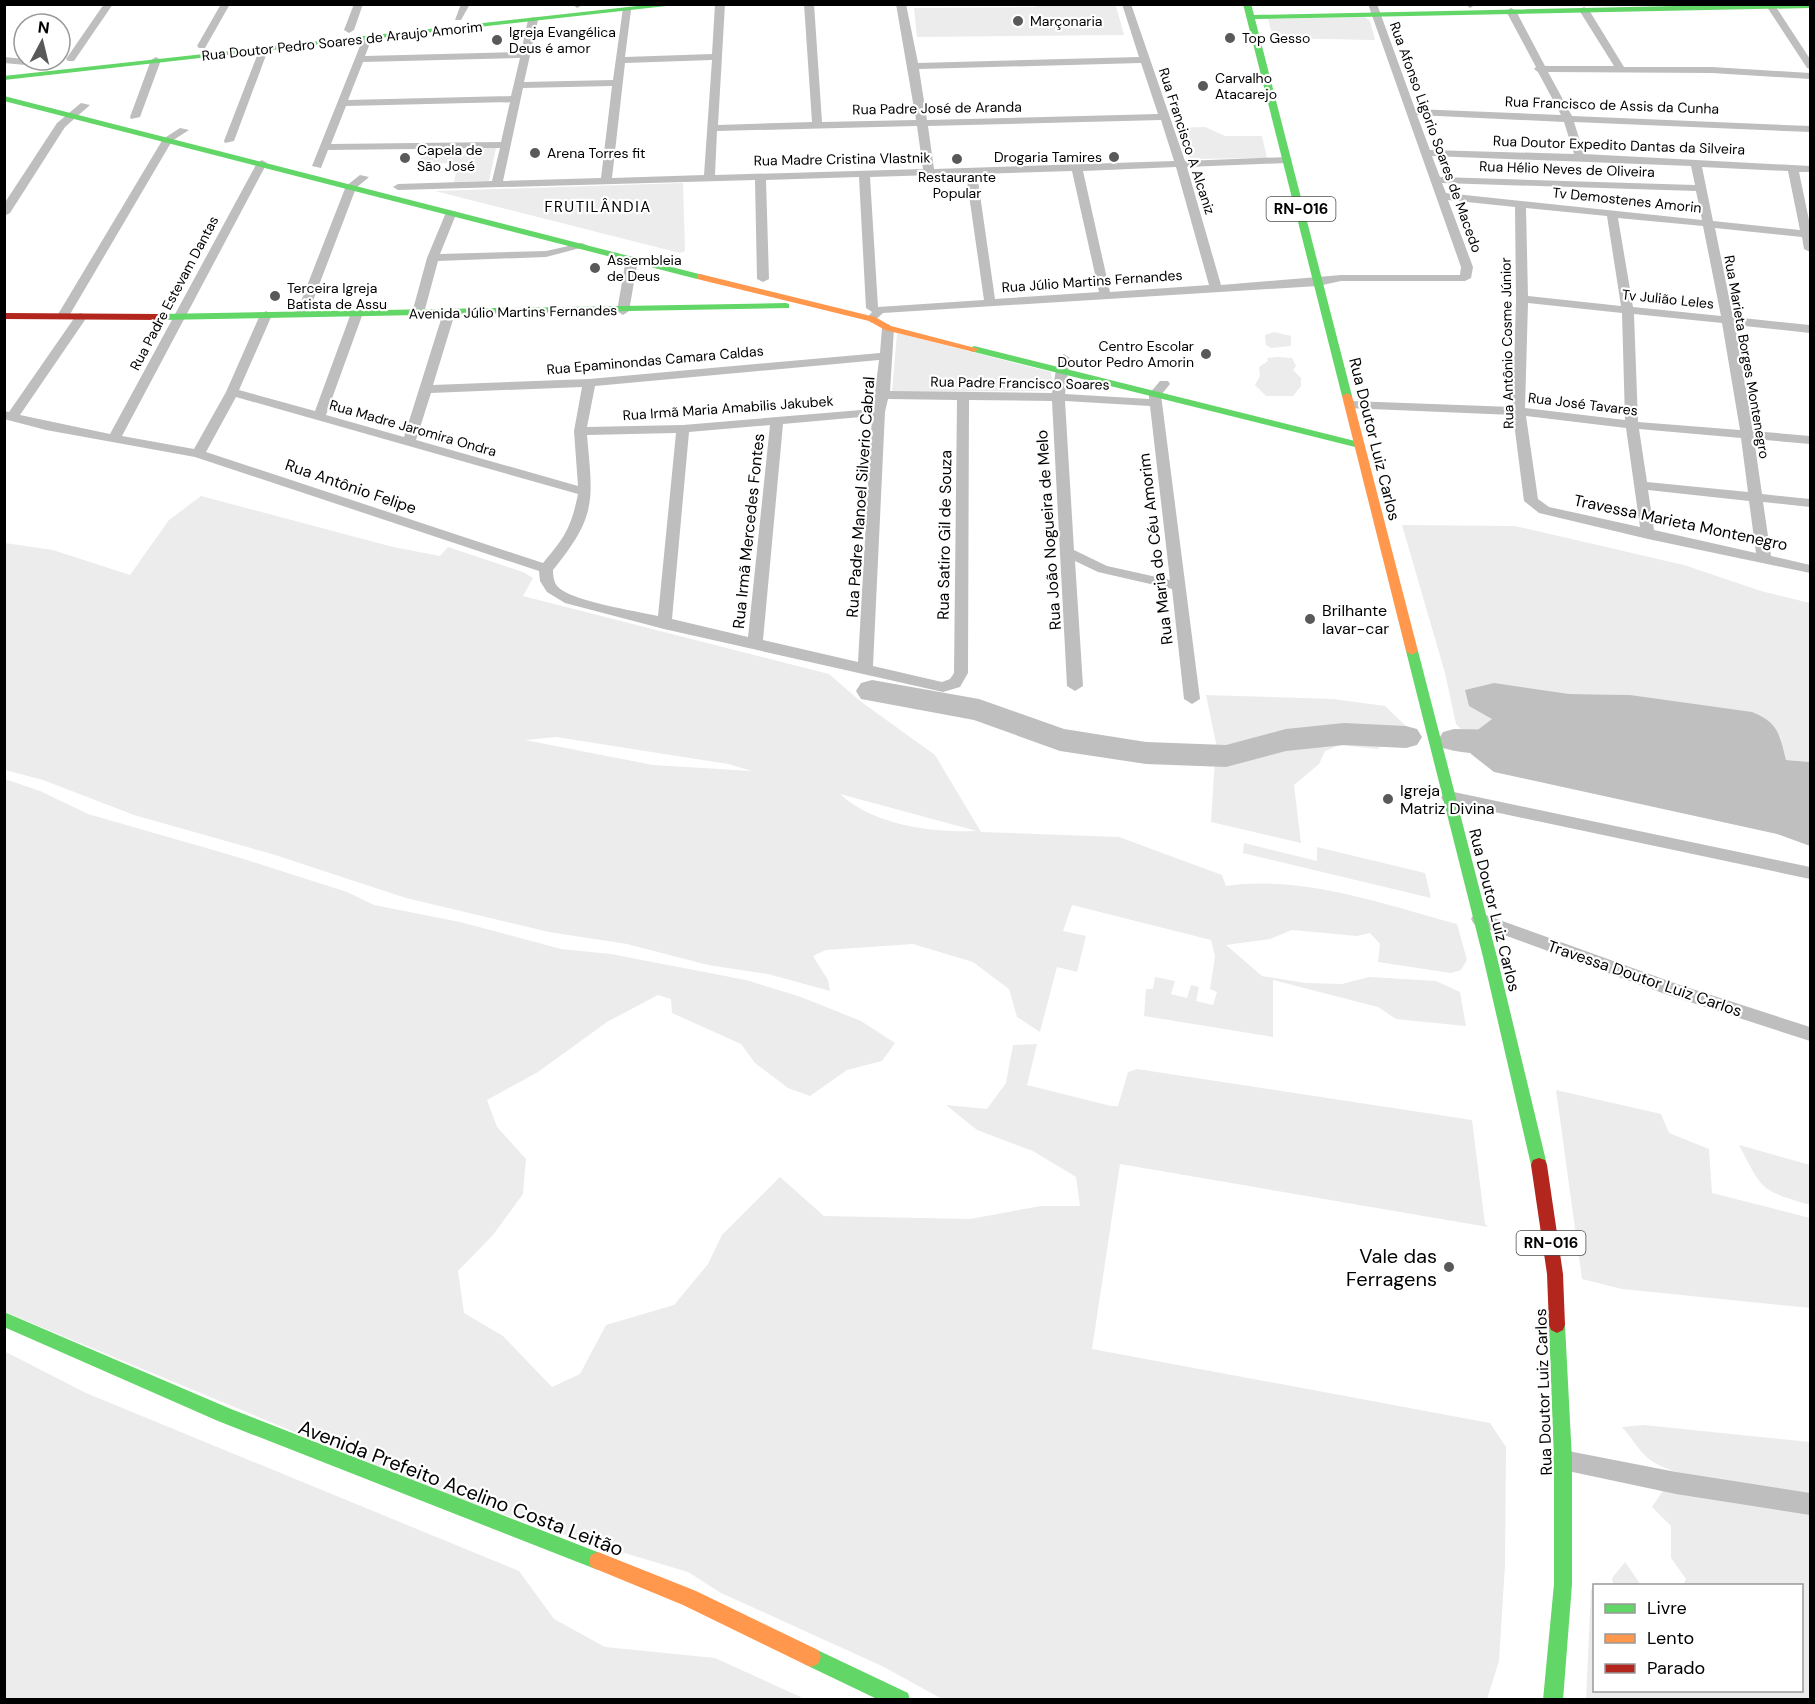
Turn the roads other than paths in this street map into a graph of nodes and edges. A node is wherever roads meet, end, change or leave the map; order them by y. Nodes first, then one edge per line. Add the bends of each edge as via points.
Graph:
1 (109, 4) edge
2 (226, 4) edge
3 (359, 4) edge
4 (466, 4) edge
5 (577, 4) edge
6 (681, 4) edge
7 (720, 4) edge
8 (809, 4) edge
9 (902, 4) edge
10 (1126, 4) edge
11 (1534, 4) edge
12 (1470, 5) edge
13 (1770, 5) edge
14 (1810, 6) edge
15 (1508, 7) edge
16 (1373, 8) edge
17 (626, 10) junction
18 (1584, 10) junction
19 (1249, 11) edge
20 (458, 18) junction
21 (533, 20) junction
22 (349, 30) junction
23 (390, 31) junction
24 (367, 38) junction
25 (202, 46) junction
26 (262, 50) junction
27 (527, 55) junction
28 (72, 56) edge
29 (718, 57) junction
30 (72, 59) edge
31 (360, 59) junction
32 (156, 60) junction
33 (620, 60) junction
34 (1144, 60) junction
35 (914, 66) junction
36 (1810, 66) edge
37 (1620, 68) junction
38 (1539, 69) junction
39 (1712, 70) junction
40 (1810, 76) edge
41 (4, 78) edge
42 (618, 83) junction
43 (4, 85) edge
44 (520, 85) junction
45 (4, 98) edge
46 (517, 99) junction
47 (342, 103) junction
48 (86, 105) junction
49 (1413, 112) junction
50 (71, 115) junction
51 (135, 117) junction
52 (1163, 117) junction
53 (1568, 118) junction
54 (921, 123) junction
55 (817, 126) junction
56 (711, 128) junction
57 (1810, 129) edge
58 (184, 130) junction
59 (168, 139) junction
60 (229, 141) junction
61 (506, 145) junction
62 (327, 147) junction
63 (1427, 153) junction
64 (1581, 157) junction
65 (1287, 160) junction
66 (1696, 162) junction
67 (262, 163) junction
68 (1181, 165) junction
69 (317, 166) junction
70 (1077, 168) junction
71 (1793, 168) junction
72 (1810, 169) edge
73 (971, 171) junction
74 (928, 172) junction
75 (864, 174) junction
76 (760, 176) junction
77 (363, 177) junction
78 (709, 178) junction
79 (1434, 180) junction
80 (606, 181) junction
81 (497, 185) junction
82 (351, 186) junction
83 (398, 187) junction
84 (1699, 188) junction
85 (4, 194) edge
86 (17, 194) junction
87 (1440, 196) junction
88 (1520, 204) junction
89 (451, 212) junction
90 (4, 213) edge
91 (1612, 213) junction
92 (1707, 223) junction
93 (540, 229) junction
94 (1808, 234) edge
95 (582, 246) junction
96 (1810, 249) edge
97 (433, 258) junction
98 (632, 259) junction
99 (763, 279) junction
100 (1318, 282) junction
101 (1216, 288) junction
102 (1106, 295) junction
103 (1522, 298) junction
104 (990, 303) junction
105 (806, 304) junction
106 (1628, 310) junction
107 (623, 311) junction
108 (875, 312) junction
109 (357, 313) junction
110 (418, 313) junction
111 (449, 313) junction
112 (302, 314) junction
113 (266, 315) junction
114 (4, 316) edge
115 (63, 316) junction
116 (81, 316) junction
117 (177, 317) junction
118 (1728, 321) junction
119 (926, 322) dead end
120 (888, 328) junction
121 (949, 328) dead end
122 (1810, 329) edge
123 (886, 356) junction
124 (1062, 365) junction
125 (589, 382) junction
126 (426, 389) junction
127 (232, 392) junction
128 (1159, 394) junction
129 (883, 395) junction
130 (963, 397) junction
131 (1058, 397) junction
132 (1351, 405) junction
133 (1519, 411) junction
134 (879, 412) junction
135 (9, 415) edge
136 (319, 417) junction
137 (777, 422) junction
138 (1632, 425) junction
139 (683, 429) junction
140 (580, 431) junction
141 (1358, 431) junction
142 (1747, 436) junction
143 (114, 438) junction
144 (1810, 440) edge
145 (409, 443) junction
146 (1359, 445) junction
147 (198, 454) junction
148 (1640, 485) junction
149 (585, 492) junction
150 (1755, 496) junction
151 (1810, 503) edge
152 (1544, 510) joint
153 (1648, 535) junction
154 (1069, 553) junction
155 (1764, 557) junction
156 (1810, 568) edge
157 (546, 569) junction
158 (1177, 586) junction
159 (664, 624) junction
160 (755, 645) junction
161 (865, 669) junction
162 (1075, 686) dead end
163 (1192, 699) dead end
164 (1449, 797) junction
165 (1810, 873) edge
166 (1480, 919) junction
167 (1810, 1034) edge
168 (4, 1319) edge
169 (1563, 1460) junction
170 (1810, 1504) edge
171 (901, 1700) edge
172 (1553, 1700) edge

1 - 28 street
2 - 25 street
3 - 22 street
4 - 20 street
5 - 20 street, Rua Doutor Pedro Soares de Araujo Amorim
6 - 17 street, Rua Doutor Pedro Soares de Araujo Amorim
7 - 29 street
8 - 55 street
9 - 35 street
10 - 34 street, Rua Francisco A Alcaniz
11 - 15 street
12 - 15 street
12 - 16 street
13 - 14 street
13 - 18 street
13 - 36 street
15 - 16 street
15 - 18 street
15 - 38 street
16 - 19 street
16 - 49 street, Rua Afonso Ligorio Soares de Macedo
17 - 21 street, Rua Doutor Pedro Soares de Araujo Amorim
17 - 33 street
18 - 37 street
19 - 65 street, Rua Doutor Luiz Carlos / RN-016
20 - 23 street, Rua Doutor Pedro Soares de Araujo Amorim
21 - 23 street, Rua Doutor Pedro Soares de Araujo Amorim
21 - 27 street
22 - 23 street, Rua Doutor Pedro Soares de Araujo Amorim
22 - 25 street, Rua Doutor Pedro Soares de Araujo Amorim
23 - 24 street, Rua Doutor Pedro Soares de Araujo Amorim
24 - 26 street, Rua Doutor Pedro Soares de Araujo Amorim
24 - 31 street
25 - 30 street, Rua Doutor Pedro Soares de Araujo Amorim
26 - 32 street, Rua Doutor Pedro Soares de Araujo Amorim
26 - 60 street
27 - 31 street
27 - 44 street
29 - 33 street
29 - 56 street
31 - 47 street
32 - 41 street, Rua Doutor Pedro Soares de Araujo Amorim
32 - 51 street
33 - 42 street
34 - 35 street
34 - 52 street, Rua Francisco A Alcaniz
35 - 54 street
36 - 39 street
37 - 38 street
37 - 39 street
38 - 53 street
39 - 40 street
42 - 44 street
42 - 80 street
43 - 48 street
44 - 46 street
45 - 50 street
46 - 47 street
46 - 61 street
47 - 62 street
48 - 50 street
48 - 51 street
49 - 53 street, Rua Francisco de Assis da Cunha
49 - 63 street, Rua Afonso Ligorio Soares de Macedo
50 - 59 street
50 - 86 street
51 - 58 street
52 - 54 street, Rua Padre José de Aranda
52 - 68 street, Rua Francisco A Alcaniz
53 - 57 street, Rua Francisco de Assis da Cunha
53 - 64 street
54 - 55 street, Rua Padre José de Aranda
54 - 74 street
55 - 56 street, Rua Padre José de Aranda
56 - 78 street
58 - 59 street
58 - 60 street
59 - 67 street
59 - 115 street
60 - 69 street
61 - 62 street
61 - 81 street
62 - 69 street
63 - 64 street, Rua Doutor Expedito Dantas da Silveira
63 - 79 street, Rua Afonso Ligorio Soares de Macedo
64 - 66 street, Rua Doutor Expedito Dantas da Silveira
65 - 68 street, Rua Madre Cristina Vlastnik
65 - 100 street, Rua Doutor Luiz Carlos / RN-016
66 - 71 street, Rua Doutor Expedito Dantas da Silveira
66 - 84 street, Rua Marieta Borges Montenegro
67 - 82 street
67 - 117 street, Rua Padre Estevam Dantas
68 - 70 street, Rua Madre Cristina Vlastnik
68 - 101 street, Rua Francisco A Alcaniz
69 - 77 street
70 - 73 street, Rua Madre Cristina Vlastnik
70 - 102 street
71 - 72 street, Rua Doutor Expedito Dantas da Silveira
71 - 94 street
73 - 74 street, Rua Madre Cristina Vlastnik
73 - 104 street
74 - 75 street, Rua Madre Cristina Vlastnik
75 - 76 street, Rua Madre Cristina Vlastnik
75 - 108 street
76 - 78 street, Rua Madre Cristina Vlastnik
76 - 99 street
77 - 82 street
77 - 83 street
78 - 80 street, Rua Madre Cristina Vlastnik
79 - 84 street, Rua Hélio Neves de Oliveira
79 - 87 street, Rua Afonso Ligorio Soares de Macedo
80 - 81 street, Rua Madre Cristina Vlastnik
81 - 83 street, Rua Madre Cristina Vlastnik
82 - 89 street
82 - 112 street
83 - 93 street
84 - 92 street, Rua Marieta Borges Montenegro
85 - 86 street
86 - 90 street
87 - 88 street, Tv Demostenes Amorin
87 - 100 street, Rua Afonso Ligorio Soares de Macedo via 1467,267 1465,278 1341,278
88 - 91 street, Tv Demostenes Amorin
88 - 103 street, Rua Antônio Cosme Júnior
89 - 93 street
89 - 97 street
91 - 92 street, Tv Demostenes Amorin
91 - 106 street
92 - 94 street, Tv Demostenes Amorin
92 - 118 street, Rua Marieta Borges Montenegro
93 - 95 street
93 - 99 street
94 - 96 street
95 - 97 street via 546,254
95 - 98 street
97 - 110 street
98 - 105 street
98 - 107 street
99 - 108 street
100 - 101 street, Rua Júlio Martins Fernandes
100 - 132 street, Rua Doutor Luiz Carlos / RN-016
101 - 102 street, Rua Júlio Martins Fernandes
102 - 104 street, Rua Júlio Martins Fernandes
103 - 106 street, Tv Julião Leles
103 - 133 street, Rua Antônio Cosme Júnior
104 - 108 street, Rua Júlio Martins Fernandes
105 - 107 street, Avenida Júlio Martins Fernandes
105 - 108 street
106 - 118 street, Tv Julião Leles
106 - 138 street
107 - 111 street, Avenida Júlio Martins Fernandes
108 - 119 street
108 - 120 street
109 - 110 street, Avenida Júlio Martins Fernandes
109 - 112 street, Avenida Júlio Martins Fernandes
109 - 136 street
110 - 111 street, Avenida Júlio Martins Fernandes
111 - 126 street
112 - 113 street, Avenida Júlio Martins Fernandes
113 - 117 street, Avenida Júlio Martins Fernandes
113 - 127 street
114 - 115 street, Avenida Júlio Martins Fernandes
115 - 116 street, Avenida Júlio Martins Fernandes
116 - 117 street, Avenida Júlio Martins Fernandes
116 - 135 street
117 - 143 street, Rua Padre Estevam Dantas
118 - 122 street, Tv Julião Leles
118 - 142 street, Rua Marieta Borges Montenegro
120 - 123 street, Rua Padre Manoel Silverio Cabral
120 - 124 street
121 - 124 street
123 - 125 street, Rua Epaminondas Camara Caldas
123 - 129 street, Rua Padre Manoel Silverio Cabral
124 - 128 street
124 - 131 street, Rua João Nogueira de Melo
125 - 126 street, Rua Epaminondas Camara Caldas
125 - 140 street
126 - 145 street
127 - 136 street, Rua Madre Jaromira Ondra
127 - 147 street
128 - 131 street, Rua Padre Francisco Soares
128 - 141 street
128 - 146 street
128 - 158 street, Rua Maria do Céu Amorim
129 - 130 street, Rua Padre Francisco Soares
129 - 134 street, Rua Padre Manoel Silverio Cabral
130 - 131 street, Rua Padre Francisco Soares
130 - 161 street, Rua Satiro Gil de Souza via 961,673 955,683 943,687
131 - 154 street, Rua João Nogueira de Melo
132 - 133 street, Rua José Tavares
132 - 141 street, Rua Doutor Luiz Carlos / RN-016
133 - 138 street, Rua José Tavares
133 - 152 street, Rua Antônio Cosme Júnior via 1530,498
134 - 137 street, Rua Irmã Maria Amabilis Jakubek
134 - 161 street, Rua Padre Manoel Silverio Cabral
135 - 143 street, Rua Antônio Felipe
136 - 145 street, Rua Madre Jaromira Ondra
137 - 139 street, Rua Irmã Maria Amabilis Jakubek
137 - 160 street, Rua Irmã Mercedes Fontes
138 - 142 street, Rua José Tavares
138 - 148 street
139 - 140 street, Rua Irmã Maria Amabilis Jakubek
139 - 159 street
140 - 149 street
141 - 146 street, Rua Doutor Luiz Carlos / RN-016
142 - 144 street, Rua José Tavares
142 - 150 street, Rua Marieta Borges Montenegro
143 - 147 street, Rua Antônio Felipe
145 - 149 street, Rua Madre Jaromira Ondra
146 - 164 street, Rua Doutor Luiz Carlos / RN-016
147 - 157 street, Rua Antônio Felipe
148 - 150 street
148 - 153 street
149 - 157 street via 579,523
150 - 151 street
150 - 155 street, Rua Marieta Borges Montenegro
152 - 153 street, Travessa Marieta Montenegro
153 - 155 street, Travessa Marieta Montenegro
154 - 158 street via 1103,569
154 - 162 street, Rua João Nogueira de Melo
155 - 156 street, Travessa Marieta Montenegro
157 - 159 street via 546,582 557,595
158 - 163 street, Rua Maria do Céu Amorim
159 - 160 street
160 - 161 street
164 - 165 street
164 - 166 street, Rua Doutor Luiz Carlos / RN-016
166 - 167 street, Travessa Doutor Luiz Carlos via 1671,989
166 - 169 street, Rua Doutor Luiz Carlos / RN-016 via 1544,1185 1555,1274
168 - 171 street, Avenida Prefeito Acelino Costa Leitão via 96,1364 260,1431 424,1491 689,1598
169 - 170 street
169 - 172 street, Rua Doutor Luiz Carlos / RN-016 via 1563,1584

